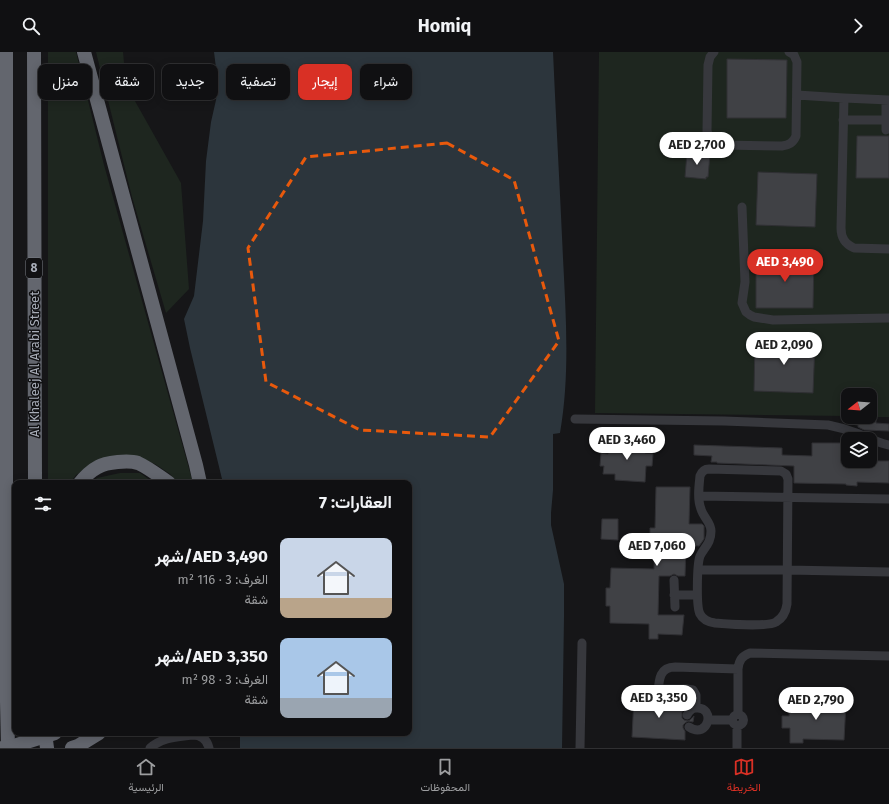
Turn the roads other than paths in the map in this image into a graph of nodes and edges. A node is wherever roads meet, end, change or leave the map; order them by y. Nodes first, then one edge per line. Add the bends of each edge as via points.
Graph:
1 (6, 52) edge
2 (34, 52) edge
3 (84, 52) edge
4 (714, 52) edge
5 (789, 52) edge
6 (796, 95) junction
7 (844, 98) junction
8 (887, 100) edge
9 (843, 120) junction
10 (886, 120) junction
11 (886, 130) dead end
12 (742, 207) dead end
13 (889, 249) edge
14 (889, 318) edge
15 (575, 419) dead end
16 (889, 445) edge
17 (35, 480) edge
18 (82, 480) edge
19 (165, 480) edge
20 (199, 480) edge
21 (699, 496) junction
22 (789, 497) junction
23 (889, 498) edge
24 (698, 570) junction
25 (788, 570) junction
26 (889, 572) edge
27 (674, 580) dead end
28 (674, 595) junction
29 (697, 595) junction
30 (675, 607) dead end
31 (582, 643) dead end
32 (889, 656) edge
33 (738, 669) junction
34 (696, 708) junction
35 (687, 715) dead end
36 (708, 720) junction
37 (736, 720) junction
38 (689, 727) dead end
39 (45, 736) edge
40 (46, 736) edge
41 (94, 736) edge
42 (186, 736) edge
43 (199, 736) edge
44 (2, 748) edge
45 (8, 748) edge
46 (47, 748) edge
47 (72, 748) edge
48 (150, 748) edge
49 (209, 748) edge
50 (580, 748) edge
51 (737, 748) edge

1 - 45 highway
2 - 17 highway, Al Khaleej Al Arabi Street / 8
3 - 20 highway
4 - 6 lane via 708,61 707,131 715,143 789,145 796,136
5 - 6 lane via 794,55 797,62
6 - 7 lane
7 - 8 lane
7 - 9 lane
8 - 10 lane
9 - 10 lane
9 - 13 lane via 842,238 854,248
10 - 11 lane
12 - 14 lane via 745,282 742,303 746,312 758,318 773,320
15 - 16 lane via 828,425
18 - 19 highway via 99,466 120,461 137,462
21 - 22 lane
21 - 22 lane via 701,473 710,469 781,471 788,479
21 - 24 lane via 700,509 711,532 700,556
22 - 23 lane
22 - 25 lane
24 - 25 lane
24 - 29 lane
25 - 26 lane
25 - 29 lane via 786,610 780,620 771,624 710,623 699,613
27 - 28 lane
28 - 29 lane
28 - 30 lane
31 - 50 lane
32 - 33 lane via 750,654 741,659
33 - 34 lane via 672,667 662,672 658,691 693,690 696,695
33 - 37 lane
34 - 35 lane
34 - 36 lane via 704,709
36 - 37 lane
36 - 38 lane via 701,729
37 - 51 lane
39 - 46 highway
40 - 44 highway, bridge
41 - 47 highway
42 - 48 lane via 165,739
43 - 49 lane

